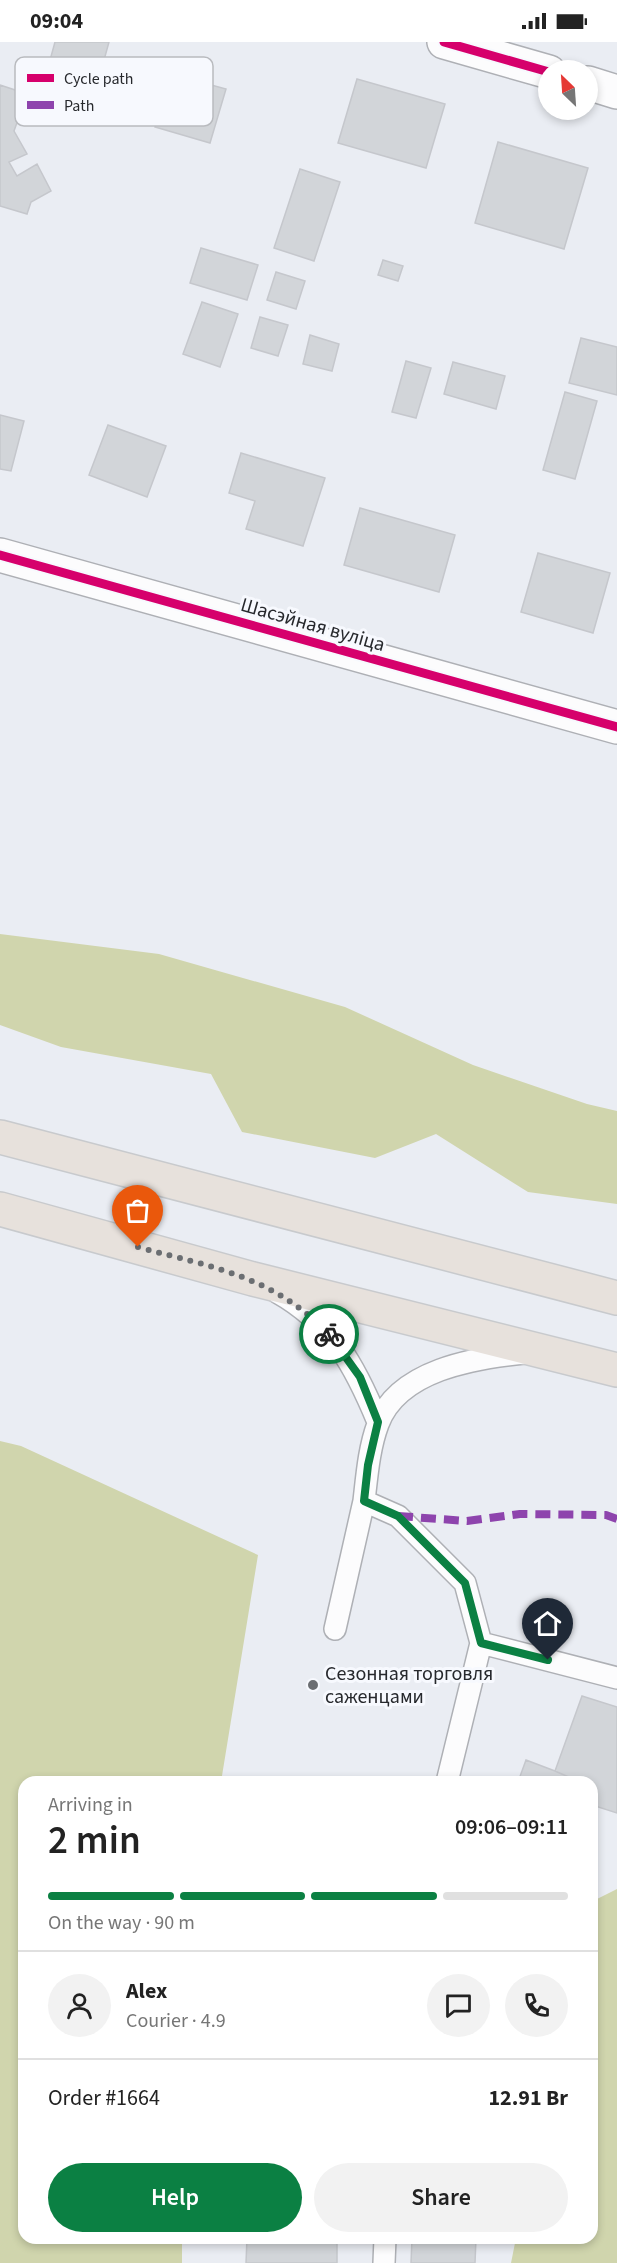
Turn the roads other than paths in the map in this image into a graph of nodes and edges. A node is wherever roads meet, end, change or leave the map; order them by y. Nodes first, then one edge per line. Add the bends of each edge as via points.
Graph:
1 (444, 42) edge
2 (538, 69) edge
3 (598, 86) edge
4 (617, 92) edge
5 (0, 555) edge
6 (617, 728) edge
7 (0, 1137) edge
8 (0, 1209) edge
9 (253, 1279) junction
10 (617, 1298) edge
11 (540, 1351) junction
12 (617, 1370) edge
13 (378, 1422) junction
14 (364, 1501) junction
15 (335, 1629) dead end
16 (481, 1643) junction
17 (617, 1678) edge
18 (448, 1776) edge
19 (385, 2244) edge
20 (384, 2263) edge

1 - 2 street
3 - 4 street
5 - 6 street, Шасэйная вуліца
7 - 10 highway
8 - 9 highway
9 - 11 highway
9 - 13 lane via 311,1315 338,1343 360,1377
11 - 12 highway
11 - 13 lane via 454,1366 413,1383 396,1397
13 - 14 lane
14 - 15 lane
14 - 16 lane via 398,1516 465,1583
16 - 17 lane
16 - 18 lane
19 - 20 lane

